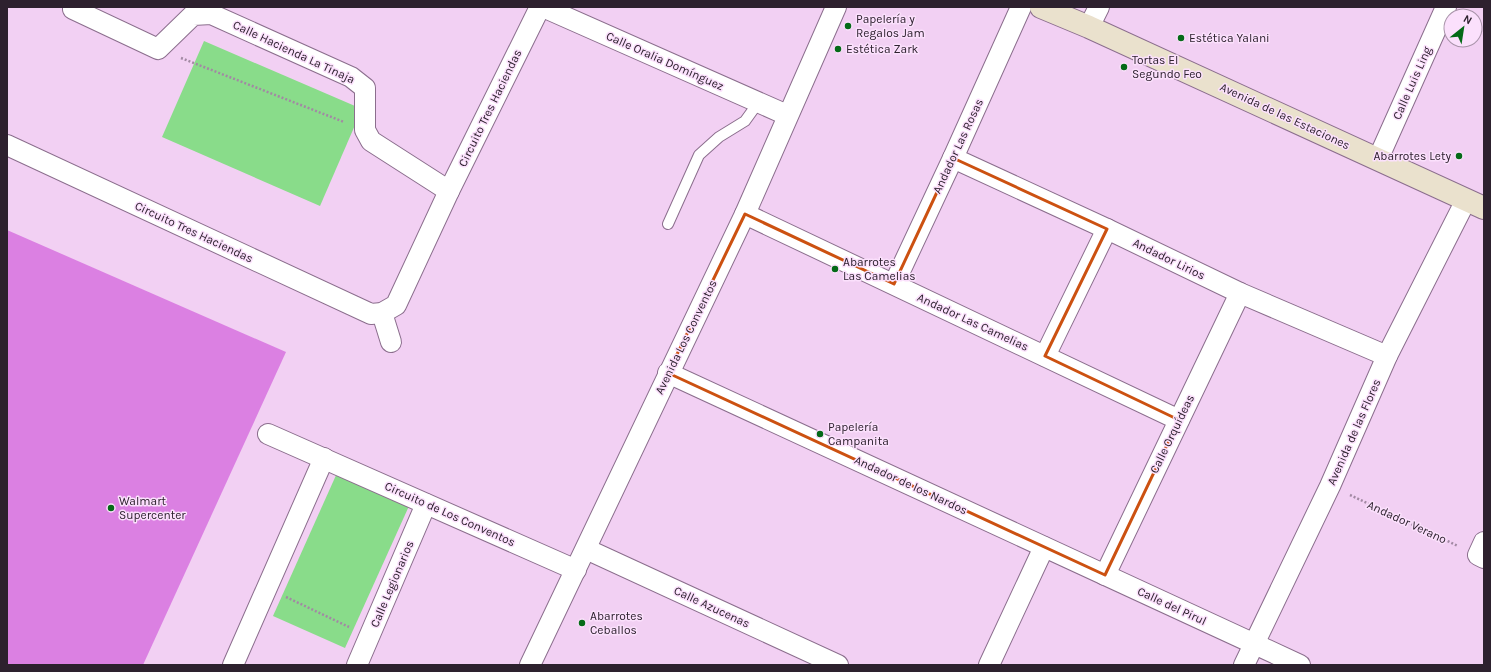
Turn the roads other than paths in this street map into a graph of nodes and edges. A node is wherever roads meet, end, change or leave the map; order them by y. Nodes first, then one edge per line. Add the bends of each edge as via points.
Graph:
1 (542, 7) edge
2 (836, 7) edge
3 (1021, 7) edge
4 (1041, 7) edge
5 (1099, 7) edge
6 (1446, 7) edge
7 (72, 8) edge
8 (1089, 27) junction
9 (758, 103) junction
10 (787, 116) junction
11 (7, 145) edge
12 (953, 158) junction
13 (1378, 158) junction
14 (449, 191) junction
15 (1475, 204) edge
16 (745, 214) junction
17 (668, 224) dead end
18 (1107, 229) junction
19 (894, 284) junction
20 (1240, 294) junction
21 (382, 313) junction
22 (392, 342) dead end
23 (1045, 356) junction
24 (1387, 356) junction
25 (668, 373) junction
26 (1179, 420) junction
27 (268, 434) dead end
28 (324, 458) junction
29 (426, 504) junction
30 (1044, 547) junction
31 (586, 549) junction
32 (576, 570) junction
33 (1104, 575) junction
34 (1254, 644) junction
35 (233, 665) edge
36 (357, 665) edge
37 (530, 665) edge
38 (838, 665) edge
39 (989, 665) edge
40 (1244, 665) edge
41 (1300, 665) edge

1 - 9 street, Calle Oralia Domínguez
1 - 14 street, Circuito Tres Haciendas
2 - 10 street, Avenida Los Conventos
3 - 12 street, Andador Las Rosas
4 - 8 street, Avenida de las Estaciones
5 - 8 street
6 - 13 street, Calle Luis Ling
7 - 14 street, Calle Hacienda La Tinaja via 158,49 193,15 211,14 351,77 365,88 364,130 371,141
8 - 13 street, Avenida de las Estaciones
9 - 10 street, Calle Oralia Domínguez
9 - 17 lane via 745,121 719,137 699,155
10 - 16 street, Avenida Los Conventos
11 - 21 street, Circuito Tres Haciendas via 371,314
12 - 18 street, Andador Lirios
12 - 19 street, Andador Las Rosas
13 - 15 street, Avenida de las Estaciones
14 - 21 street, Circuito Tres Haciendas via 396,305
15 - 24 street, Avenida de las Flores
16 - 19 street, Andador Las Camelias
16 - 25 street, Avenida Los Conventos
18 - 20 street, Andador Lirios
18 - 23 street
19 - 23 street, Andador Las Camelias
20 - 24 street, Andador Lirios
20 - 26 street, Calle Orquídeas
21 - 22 street
23 - 26 street, Andador Las Camelias
24 - 34 street, Avenida de las Flores via 1330,486
25 - 30 street, Andador de los Nardos
25 - 31 street, Avenida Los Conventos
26 - 33 street, Calle Orquídeas
27 - 28 street, Circuito de Los Conventos
28 - 29 street, Circuito de Los Conventos
28 - 35 street
29 - 32 street, Circuito de Los Conventos
29 - 36 street, Calle Legionarios
30 - 33 street, Calle del Pirul
30 - 39 street
31 - 32 street, Avenida Los Conventos
31 - 38 street, Calle Azucenas
32 - 37 street, Avenida Los Conventos
33 - 34 street, Calle del Pirul
34 - 40 street, Avenida de las Flores
34 - 41 street, Calle del Pirul

